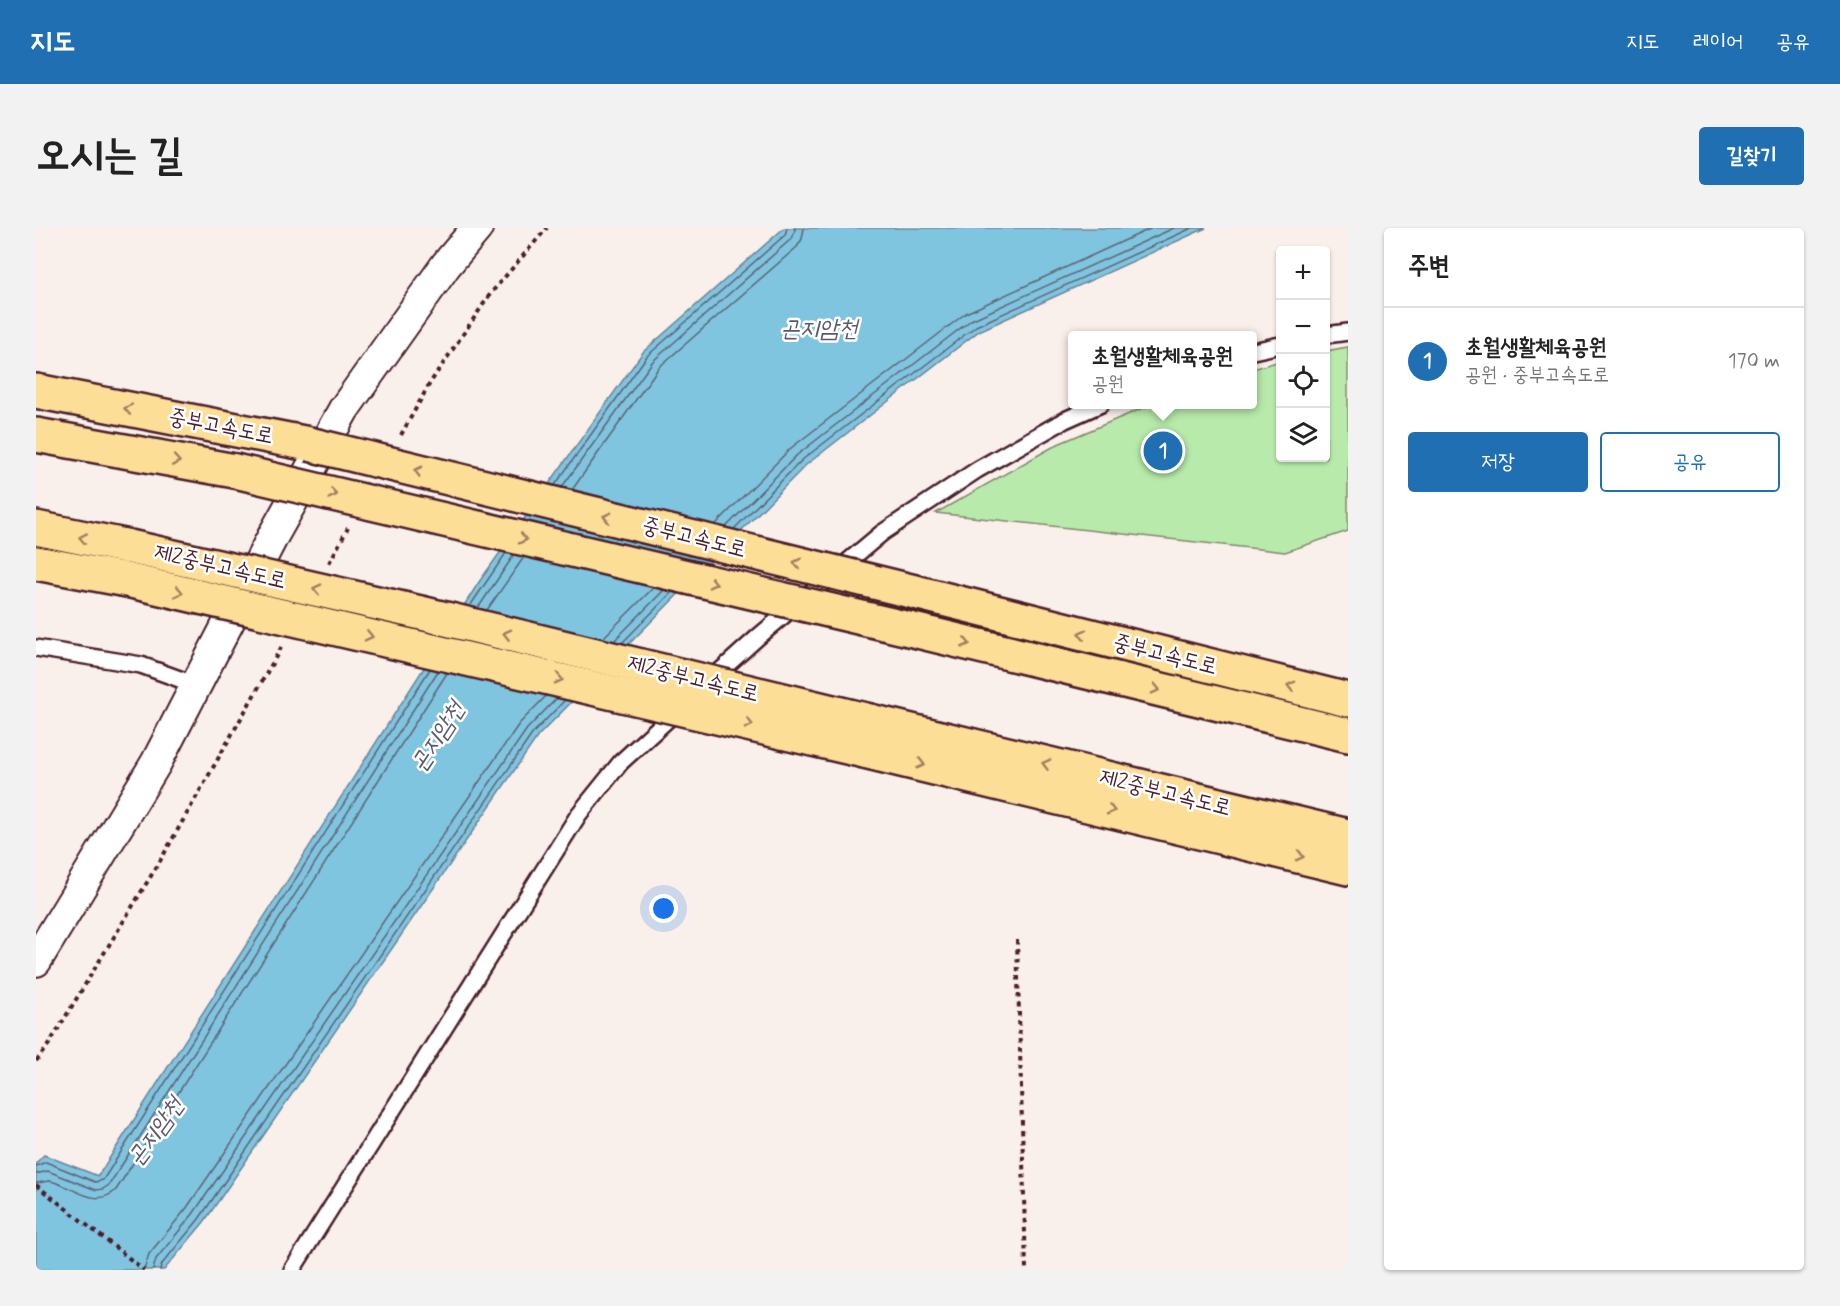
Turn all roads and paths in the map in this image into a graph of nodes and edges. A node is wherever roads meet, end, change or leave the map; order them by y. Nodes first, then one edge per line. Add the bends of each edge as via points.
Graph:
1 (477, 228) edge
2 (1348, 332) edge
3 (1330, 334) edge
4 (1276, 346) edge
5 (1257, 350) edge
6 (36, 390) edge
7 (1091, 409) edge
8 (36, 435) edge
9 (36, 528) edge
10 (36, 563) edge
11 (36, 648) edge
12 (196, 685) junction
13 (1348, 700) edge
14 (1348, 735) edge
15 (867, 736) junction
16 (1348, 837) edge
17 (1348, 868) edge
18 (1017, 940) dead end
19 (36, 961) edge
20 (36, 1185) edge
21 (144, 1270) edge
22 (292, 1270) edge
23 (1026, 1270) edge

1 - 12 street via 344,409
2 - 3 lane
4 - 5 lane
13 -> 6 highway, 중부고속도로, bridge via 309,444
7 - 22 lane via 977,470 882,533 758,636 621,762 579,814
8 -> 14 highway, 중부고속도로, bridge via 235,471
15 -> 9 highway, 제2중부고속도로, bridge via 432,616
10 -> 15 highway, 제2중부고속도로, bridge
11 - 12 lane via 141,665
12 - 19 street via 156,763
16 -> 15 highway, 제2중부고속도로
15 -> 17 highway, 제2중부고속도로
18 - 23 path
20 - 21 path

